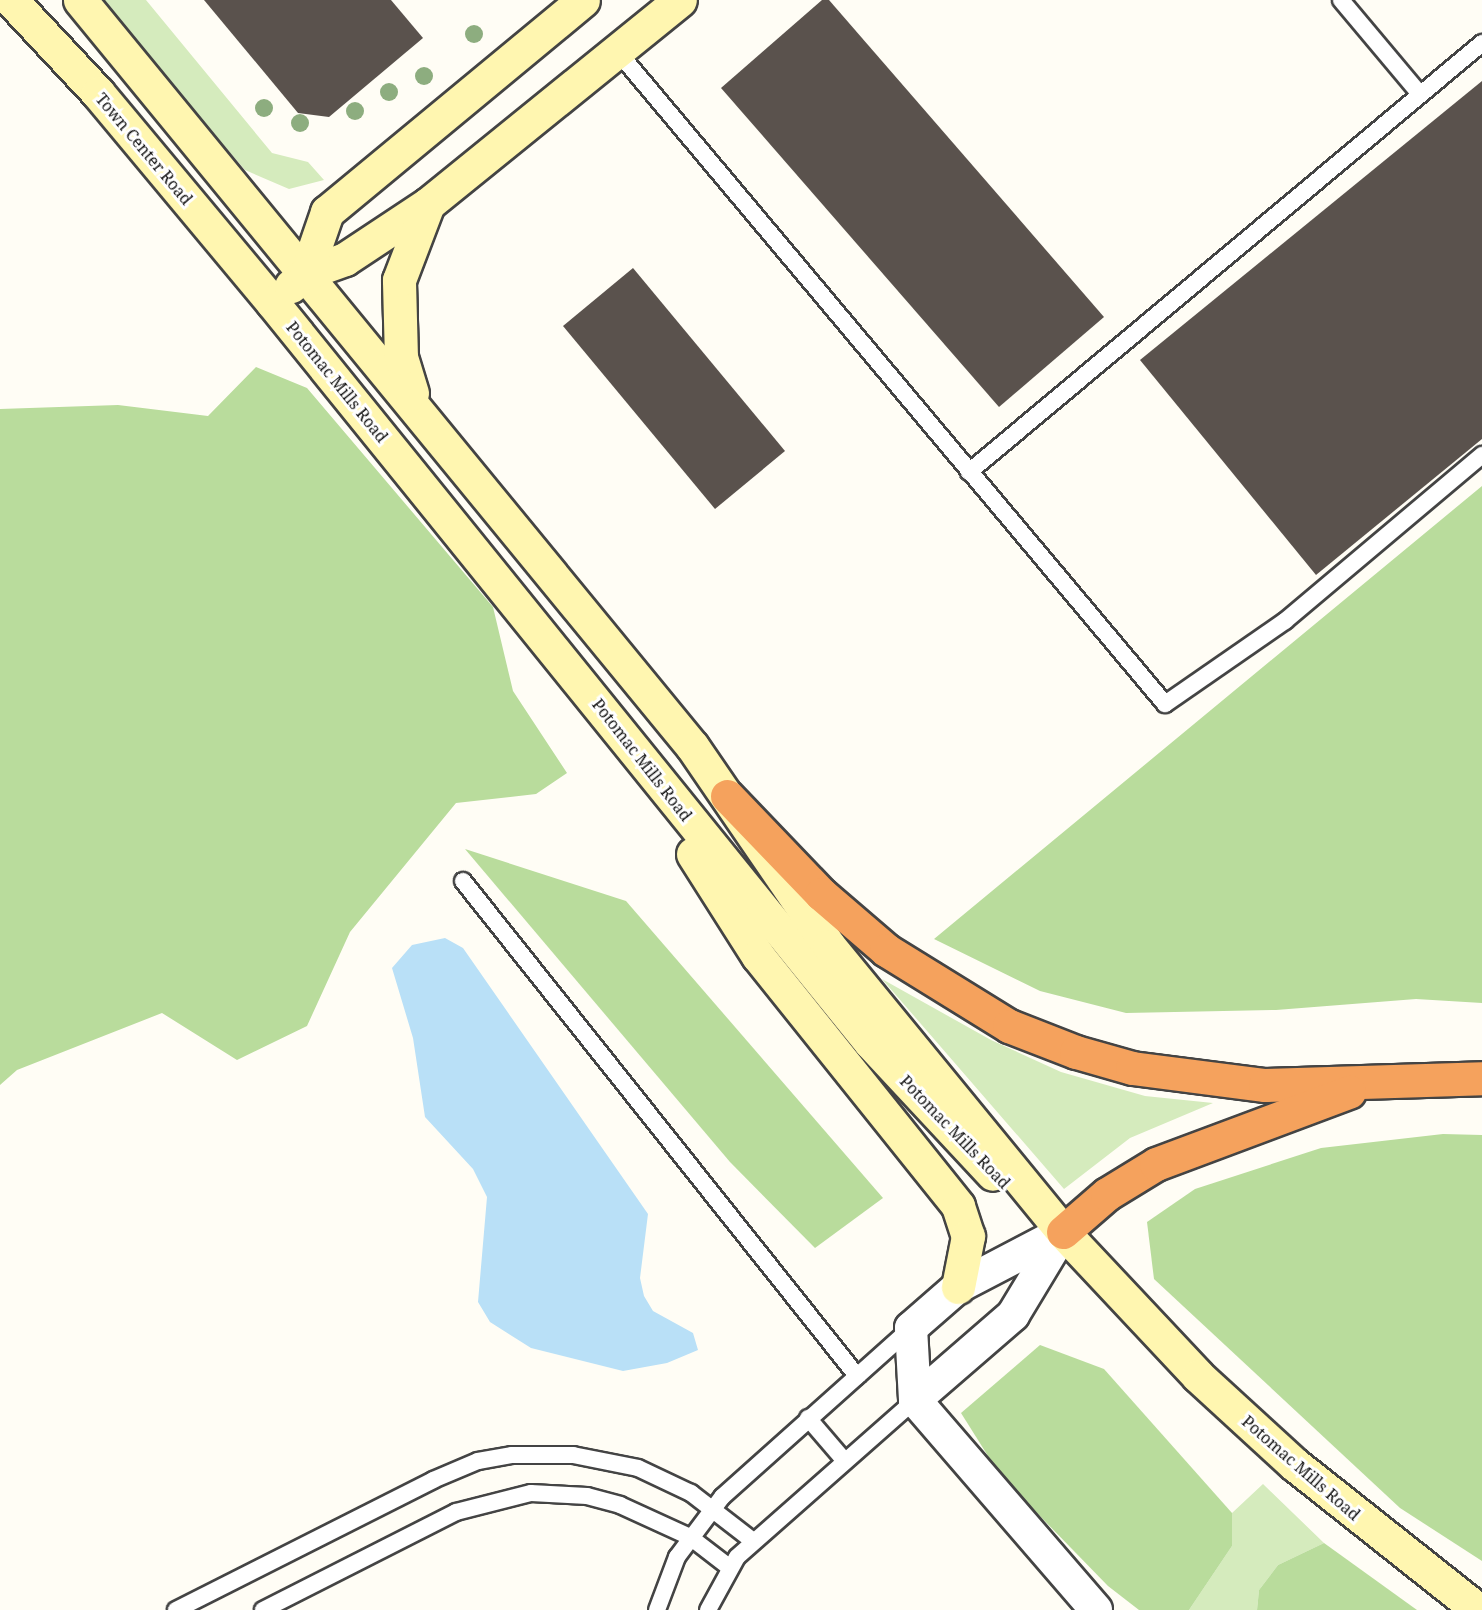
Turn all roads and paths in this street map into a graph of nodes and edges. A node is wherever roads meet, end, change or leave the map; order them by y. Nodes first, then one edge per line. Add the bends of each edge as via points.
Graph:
1 (10, 0) edge
2 (80, 0) edge
3 (583, 0) edge
4 (680, 0) edge
5 (1341, 0) edge
6 (1482, 43) edge
7 (618, 52) junction
8 (1419, 93) junction
9 (428, 204) junction
10 (306, 273) junction
11 (272, 302) junction
12 (415, 404) junction
13 (1482, 455) edge
14 (969, 472) junction
15 (631, 746) junction
16 (727, 796) junction
17 (463, 881) dead end
18 (1482, 1078) edge
19 (1379, 1082) junction
20 (1063, 1232) junction
21 (958, 1287) junction
22 (911, 1328) junction
23 (857, 1376) junction
24 (915, 1400) junction
25 (808, 1418) junction
26 (844, 1460) junction
27 (713, 1508) junction
28 (690, 1537) junction
29 (753, 1541) junction
30 (729, 1567) junction
31 (176, 1610) edge
32 (263, 1610) edge
33 (657, 1610) edge
34 (708, 1610) edge
35 (1096, 1610) edge
36 (1478, 1610) edge

1 - 11 street, Town Center Road via 98,93
2 - 10 street
3 - 10 street via 327,212
4 - 7 street
5 - 8 lane
6 - 8 lane
7 - 9 street
7 - 14 lane
8 - 14 lane
9 - 10 street via 345,259
9 - 12 street via 399,280 396,313 401,358
10 - 11 street
10 - 12 street, Potomac Mills Road
11 - 15 street, Potomac Mills Road
12 - 16 street, Potomac Mills Road
13 - 14 lane via 1285,621 1165,704
15 - 20 street, Potomac Mills Road via 870,1042 960,1142 1022,1202
15 - 21 street via 735,924 958,1206 968,1236
16 - 19 highway via 851,922 945,991 1009,1026 1132,1068 1265,1085
16 - 20 street, Potomac Mills Road via 829,946
17 - 23 lane
18 - 19 highway
19 - 20 highway via 1156,1164 1107,1194
20 - 21 street
20 - 24 street via 1013,1315
20 - 36 street, Potomac Mills Road via 1198,1376 1294,1464
21 - 22 street
22 - 23 lane
22 - 24 street
23 - 25 lane
24 - 26 lane
24 - 35 street
25 - 26 lane
25 - 27 lane
26 - 29 lane
27 - 28 lane
27 - 29 lane
27 - 31 lane via 638,1468 551,1453 500,1457 433,1480
28 - 30 lane
28 - 32 lane via 644,1514 587,1496 500,1497 456,1512
28 - 33 lane
29 - 30 lane
30 - 34 lane

